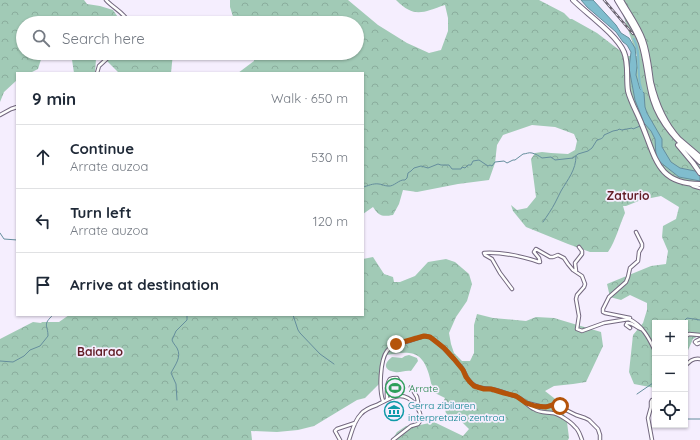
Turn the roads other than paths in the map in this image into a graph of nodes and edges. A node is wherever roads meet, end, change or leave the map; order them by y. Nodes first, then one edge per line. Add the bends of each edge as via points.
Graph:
1 (106, 0) edge
2 (572, 0) edge
3 (617, 0) edge
4 (621, 0) edge
5 (124, 16) edge
6 (105, 60) edge
7 (97, 72) edge
8 (16, 107) edge
9 (0, 115) edge
10 (661, 118) junction
11 (700, 157) edge
12 (700, 162) edge
13 (700, 173) edge
14 (690, 184) junction
15 (700, 184) edge
16 (700, 188) edge
17 (636, 232) dead end
18 (579, 247) dead end
19 (576, 272) junction
20 (512, 289) dead end
21 (632, 321) junction
22 (630, 328) dead end
23 (642, 329) junction
24 (688, 335) edge
25 (700, 335) edge
26 (700, 339) edge
27 (700, 343) edge
28 (652, 345) edge
29 (700, 359) edge
30 (688, 363) edge
31 (412, 387) dead end
32 (398, 396) junction
33 (389, 398) junction
34 (383, 401) junction
35 (652, 401) edge
36 (416, 403) junction
37 (526, 403) junction
38 (355, 423) junction
39 (340, 440) edge
40 (350, 440) edge
41 (393, 440) edge
42 (582, 440) edge
43 (600, 440) edge
44 (652, 440) edge

1 - 5 street
2 - 14 highway via 614,37 624,52 628,91 660,168 676,181
3 - 10 highway via 641,44 653,100
4 - 11 highway via 642,38 654,94 663,117 680,139
6 - 7 street
8 - 9 street
10 - 12 highway via 669,132
10 - 13 highway via 665,128
14 - 15 highway
14 - 16 street
17 - 21 street via 642,244 638,261 630,268 626,282 609,297 603,309 603,313 627,317
18 - 19 street via 582,254 575,263
19 - 20 street via 562,256 553,257 536,248 534,252 540,262 508,254 484,253 492,259
19 - 21 street via 582,276 585,284 576,299 579,331 613,321
21 - 23 street
22 - 23 street via 627,323
23 - 28 street
24 - 25 street
26 - 27 street via 695,342
29 - 30 street
31 - 36 street via 418,399
32 - 33 street
32 - 33 street via 398,380 392,378 388,384
32 - 36 street
33 - 34 street
34 - 37 street via 381,390 384,356 391,346 424,336 430,337 444,348 474,386 516,396
34 - 38 street via 365,411
35 - 44 street via 648,418
36 - 41 street via 420,423 411,426
37 - 42 street via 537,411 557,414 575,427
37 - 43 street via 543,407 556,404 585,418 598,429
38 - 39 street via 334,431
38 - 40 street

